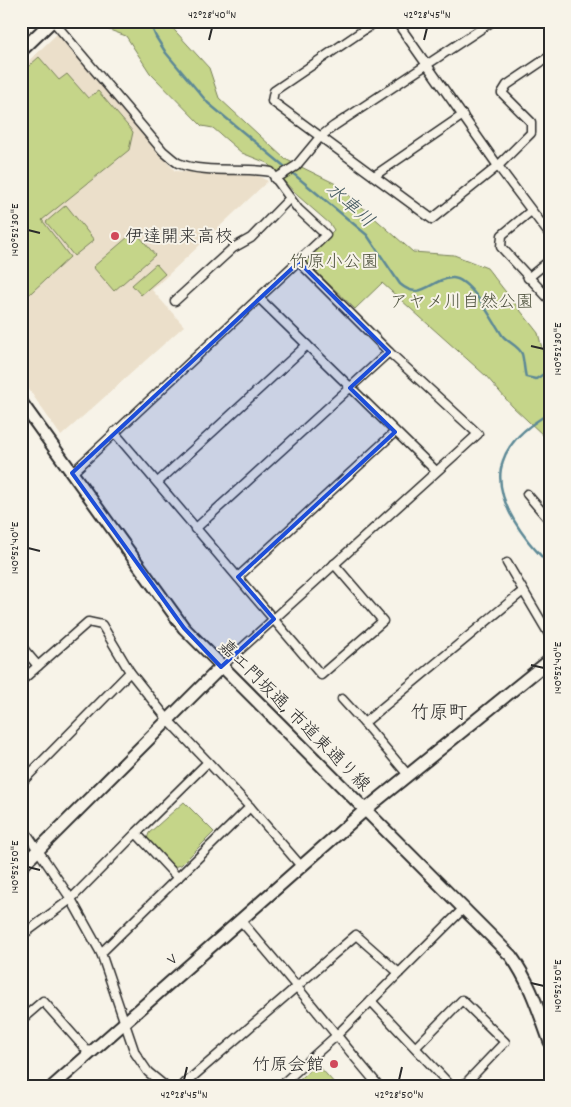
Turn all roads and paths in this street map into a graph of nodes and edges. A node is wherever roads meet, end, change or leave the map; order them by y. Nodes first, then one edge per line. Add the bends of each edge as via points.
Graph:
1 (53, 21) edge
2 (377, 21) edge
3 (396, 21) edge
4 (493, 21) edge
5 (21, 51) edge
6 (550, 56) edge
7 (427, 65) junction
8 (463, 116) junction
9 (320, 137) junction
10 (498, 166) junction
11 (374, 176) junction
12 (275, 179) junction
13 (290, 198) junction
14 (531, 211) junction
15 (550, 235) edge
16 (550, 260) edge
17 (299, 262) junction
18 (528, 278) junction
19 (260, 299) junction
20 (550, 300) edge
21 (175, 301) dead end
22 (307, 345) junction
23 (389, 352) junction
24 (350, 388) junction
25 (21, 402) edge
26 (114, 432) junction
27 (395, 432) junction
28 (436, 471) junction
29 (72, 473) junction
30 (158, 482) junction
31 (527, 494) dead end
32 (550, 521) edge
33 (195, 529) junction
34 (507, 563) dead end
35 (334, 564) junction
36 (238, 577) junction
37 (523, 591) junction
38 (274, 619) junction
39 (550, 636) edge
40 (21, 646) edge
41 (550, 660) edge
42 (38, 666) junction
43 (221, 667) junction
44 (130, 672) junction
45 (21, 682) edge
46 (342, 699) dead end
47 (169, 721) junction
48 (364, 723) junction
49 (208, 762) junction
50 (408, 775) junction
51 (21, 783) edge
52 (250, 807) junction
53 (366, 810) junction
54 (21, 825) edge
55 (136, 832) junction
56 (38, 850) junction
57 (301, 866) junction
58 (21, 867) edge
59 (178, 878) junction
60 (71, 899) junction
61 (464, 908) junction
62 (240, 920) junction
63 (21, 936) edge
64 (101, 952) junction
65 (399, 973) junction
66 (298, 986) junction
67 (371, 1001) junction
68 (21, 1020) edge
69 (125, 1022) junction
70 (336, 1036) junction
71 (550, 1042) edge
72 (416, 1047) junction
73 (90, 1053) junction
74 (52, 1086) edge
75 (165, 1086) edge
76 (182, 1086) edge
77 (280, 1086) edge
78 (379, 1086) edge
79 (451, 1086) edge
80 (463, 1086) edge

1 - 5 street
1 - 12 street via 163,151 176,162 188,166 254,169 271,172
2 - 9 street via 274,91 272,101
3 - 7 street
4 - 7 street
6 - 10 street via 507,85 502,92 531,122 531,133
7 - 8 street
7 - 9 street
8 - 10 street
8 - 11 street
9 - 11 street
9 - 12 street via 293,168
10 - 11 street via 432,219
10 - 14 street
12 - 13 street
13 - 17 street via 326,236
13 - 21 street via 250,238 232,248
14 - 15 street
14 - 18 street via 502,235 501,247
16 - 18 street
17 - 19 street
17 - 23 street
18 - 20 street
19 - 22 street
19 - 26 street
22 - 24 street
22 - 30 street
23 - 24 street
23 - 28 street via 478,434
24 - 27 street
24 - 33 street
25 - 29 street, 嘉エ門坂通, 市道東通り線
26 - 29 street
26 - 30 street
27 - 28 street
27 - 36 street
28 - 35 street
29 - 43 street, 嘉エ門坂通, 市道東通り線 via 184,628
30 - 33 street
31 - 32 street
33 - 36 street
34 - 37 street
35 - 38 street
35 - 38 street via 383,621 321,675
36 - 38 street
37 - 39 street
37 - 48 street
38 - 43 street
40 - 42 street
41 - 50 street, ｖ
42 - 44 street via 88,622 102,625
42 - 45 street
43 - 47 street
43 - 53 street, 嘉エ門坂通, 市道東通り線
44 - 47 street
44 - 51 street
46 - 48 street
47 - 49 street
47 - 56 street
48 - 50 street
49 - 52 street
49 - 55 street
50 - 53 street, ｖ
52 - 57 street
52 - 59 street
53 - 57 street, ｖ
53 - 61 street, 嘉エ門坂通, 市道東通り線
54 - 56 street
55 - 59 street
55 - 60 street
56 - 58 street
56 - 60 street
57 - 62 street, ｖ
59 - 64 street
60 - 63 street
60 - 64 street
61 - 65 street
61 - 71 street, 嘉エ門坂通, 市道東通り線 via 522,971
62 - 66 street
62 - 69 street, ｖ
64 - 69 street
65 - 66 street via 356,935
65 - 67 street
66 - 70 street
66 - 76 street
67 - 70 street
67 - 72 street
68 - 73 street via 43,1001
69 - 73 street, ｖ
69 - 75 street via 135,1053 148,1072
70 - 77 street
70 - 78 street
72 - 79 street
72 - 80 street via 462,1000 505,1042
73 - 74 street, ｖ

